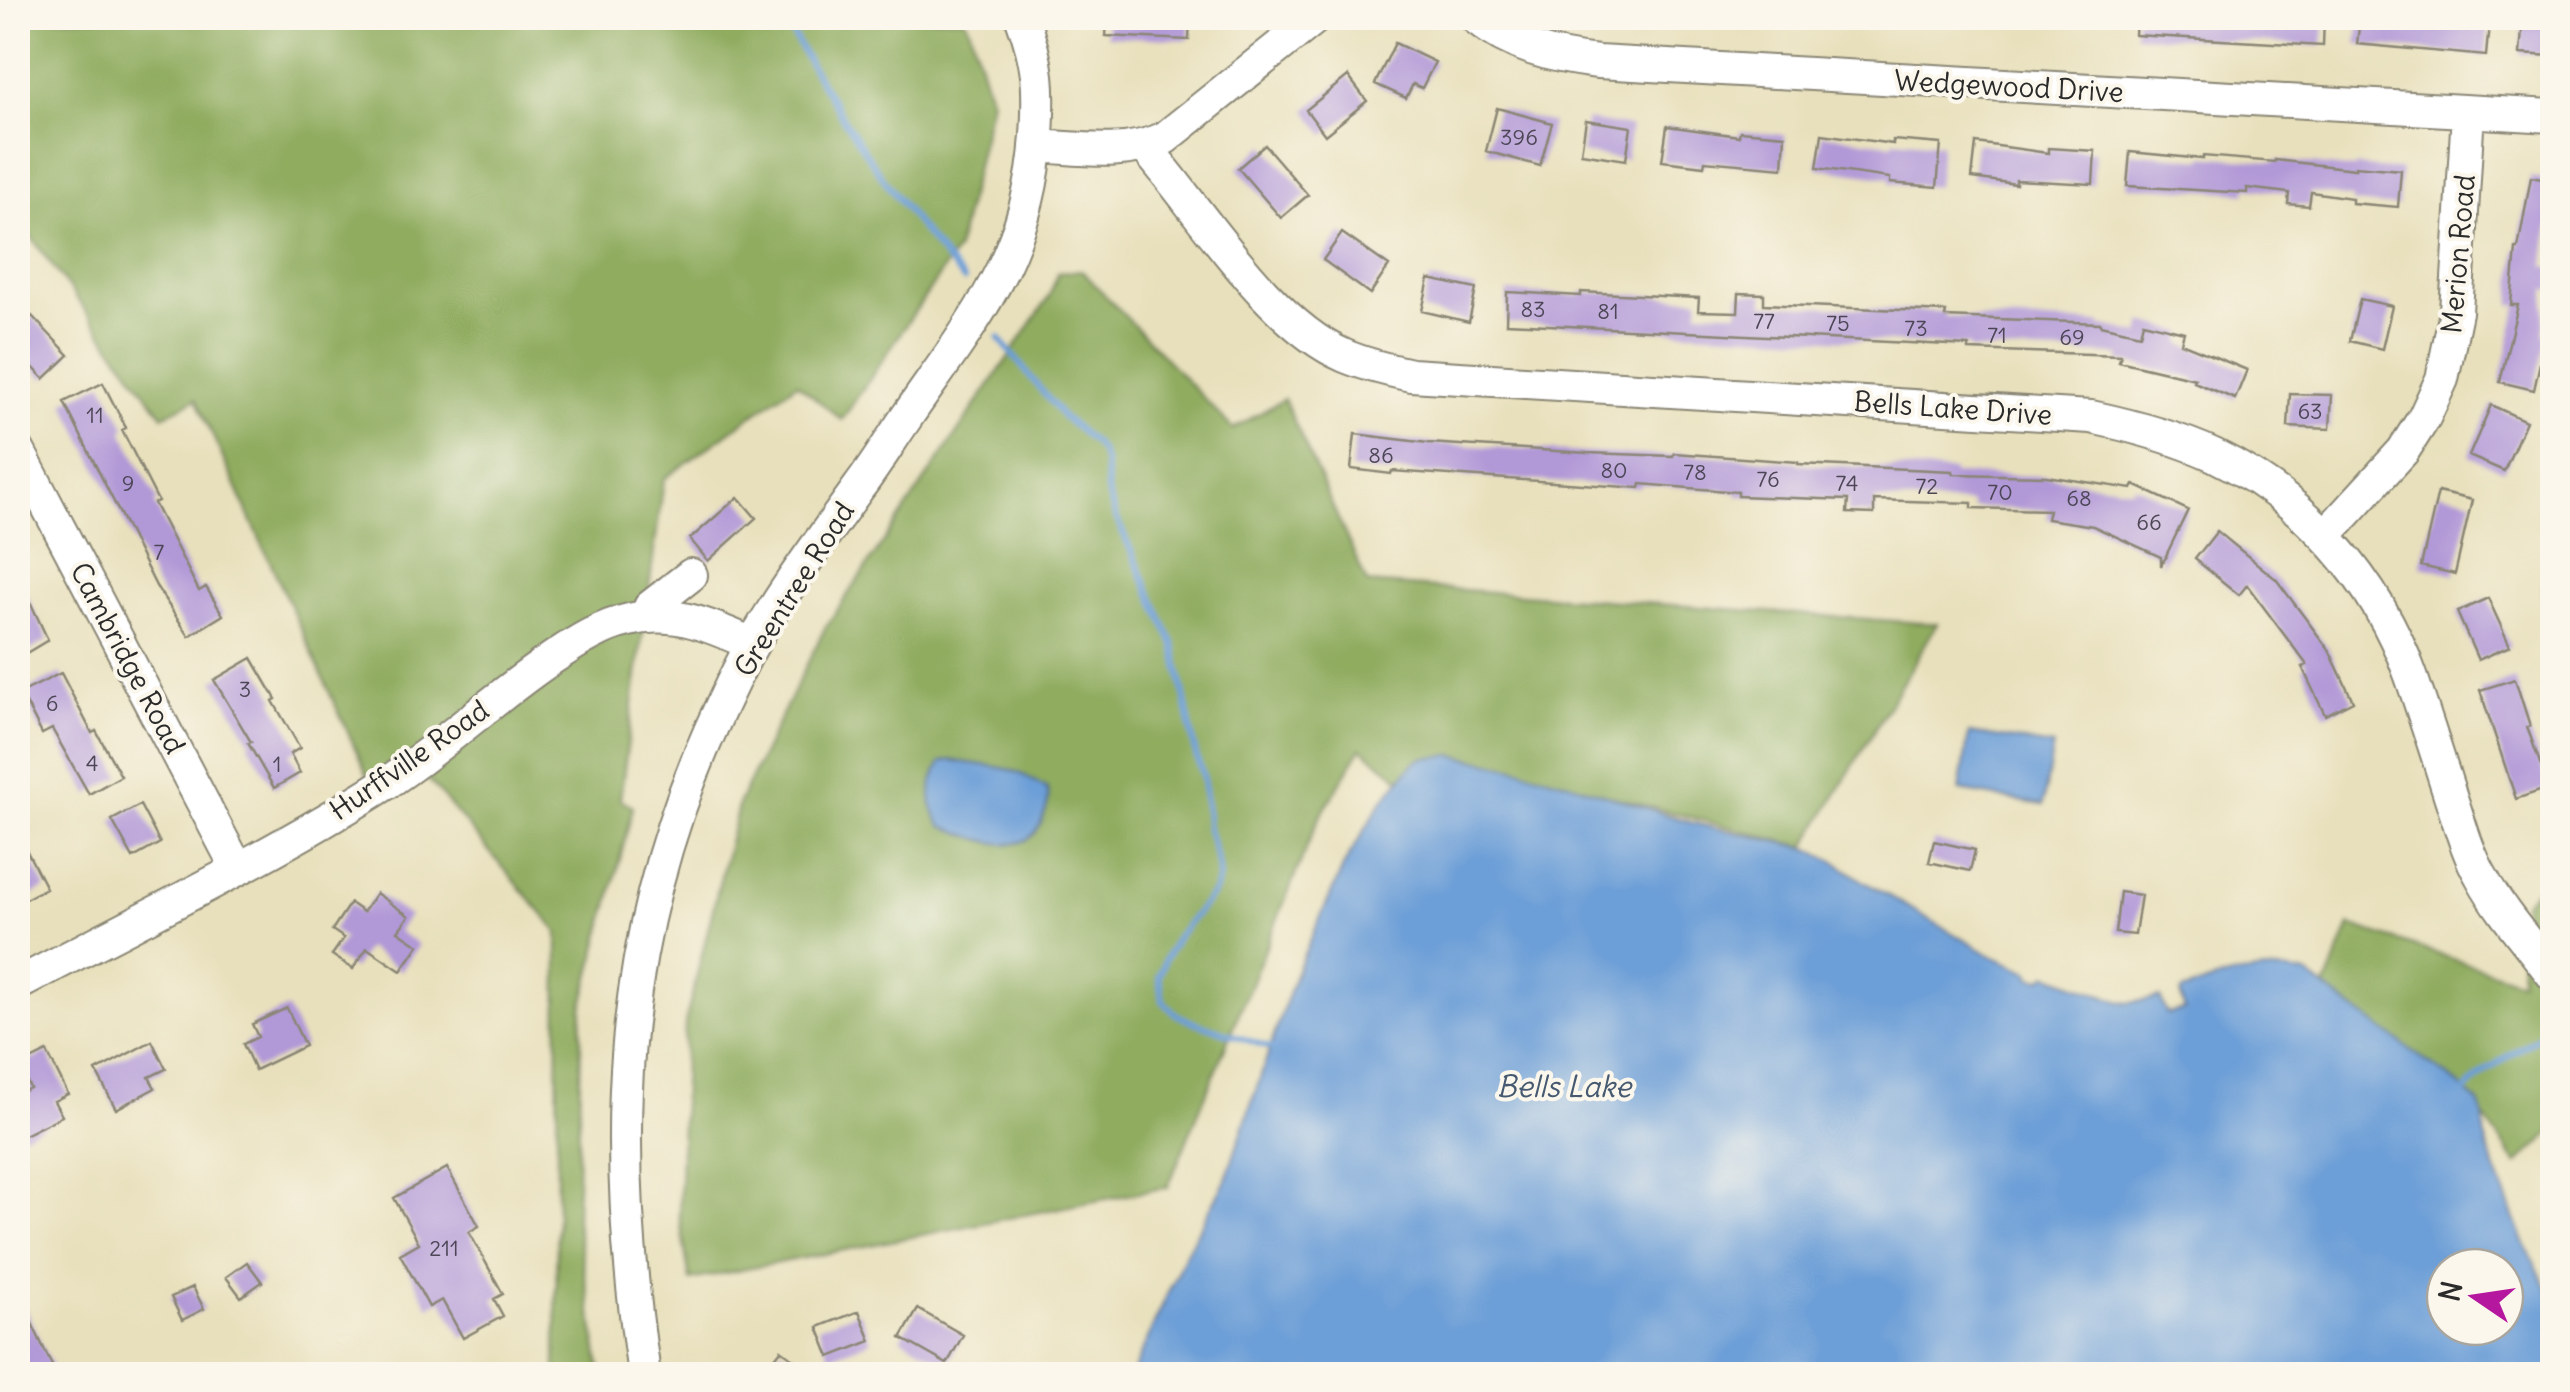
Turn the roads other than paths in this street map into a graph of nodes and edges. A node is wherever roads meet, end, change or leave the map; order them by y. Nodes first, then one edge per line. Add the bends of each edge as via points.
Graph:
1 (1022, 18) edge
2 (1315, 18) edge
3 (1476, 18) edge
4 (2468, 112) junction
5 (2552, 116) edge
6 (1036, 146) junction
7 (1145, 147) junction
8 (18, 450) edge
9 (2326, 535) junction
10 (691, 575) dead end
11 (647, 616) junction
12 (752, 644) junction
13 (238, 868) junction
14 (2552, 974) edge
15 (18, 984) edge
16 (644, 1374) edge

1 - 6 street, Greentree Road via 1036,55
2 - 7 street
3 - 4 street, Wedgewood Drive via 1522,46 1598,62
4 - 5 street, Wedgewood Drive
4 - 9 street, Merion Road via 2456,312 2442,379 2403,451
6 - 7 street
6 - 12 street, Greentree Road via 1022,226 995,286
7 - 9 street, Bells Lake Drive via 1271,301 1320,342 1373,366 1411,374 2091,417 2217,457
8 - 13 street, Cambridge Road
9 - 14 street, Bells Lake Drive via 2395,636 2480,876
10 - 11 street
11 - 12 street, Hurffville Road via 690,618
11 - 13 street, Hurffville Road via 604,627 570,646 390,782
12 - 16 street, Greentree Road via 676,819 635,983 624,1168
13 - 15 street, Hurffville Road

